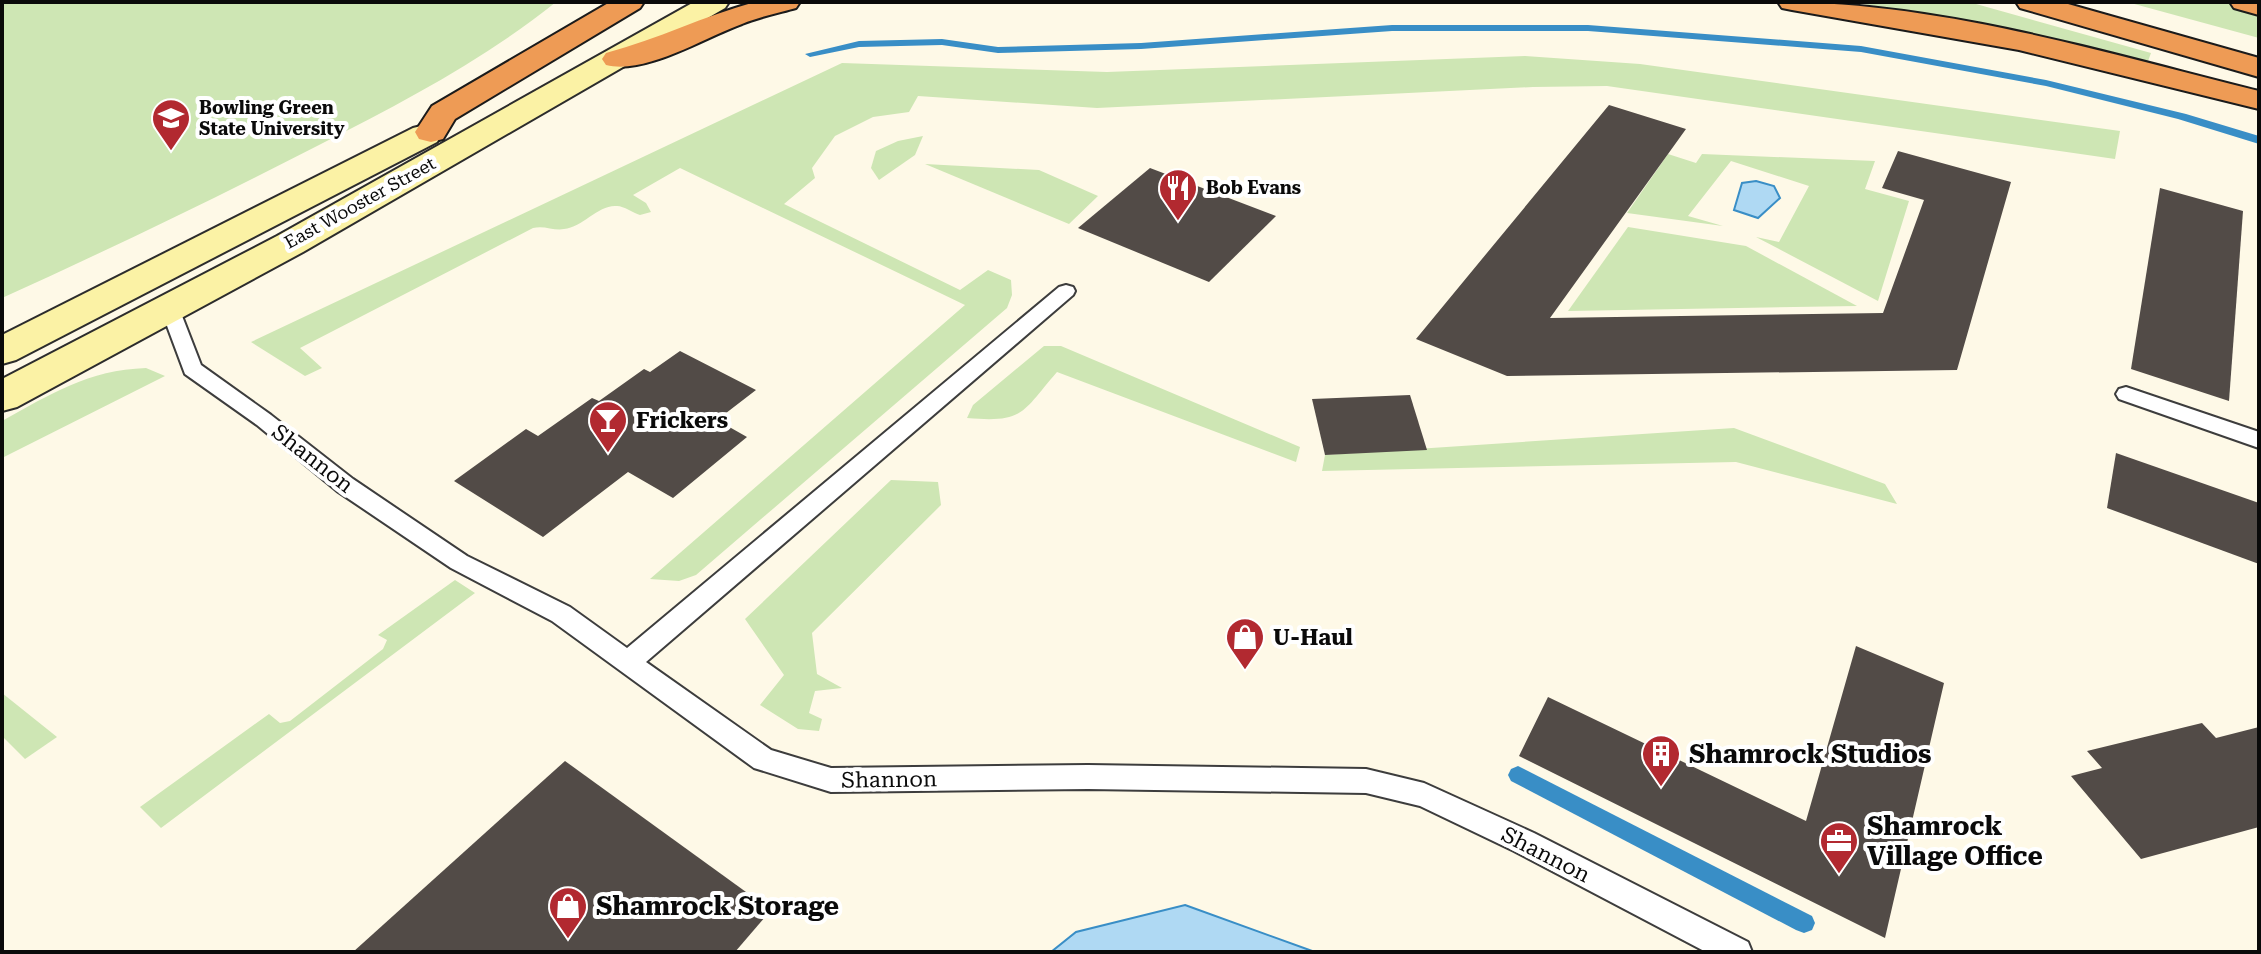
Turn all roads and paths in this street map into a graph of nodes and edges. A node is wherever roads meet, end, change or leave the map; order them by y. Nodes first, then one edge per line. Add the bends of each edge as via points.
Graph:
1 (630, 2) edge
2 (675, 2) edge
3 (715, 2) edge
4 (786, 2) edge
5 (1792, 2) edge
6 (2030, 2) edge
7 (2244, 2) edge
8 (2259, 6) edge
9 (617, 59) junction
10 (2259, 68) edge
11 (2259, 100) edge
12 (431, 132) junction
13 (1066, 291) dead end
14 (170, 307) junction
15 (2, 351) edge
16 (2126, 394) dead end
17 (2, 397) edge
18 (2259, 440) edge
19 (628, 662) junction
20 (1737, 952) edge

1 - 12 highway via 443,113
2 - 12 main road, East Wooster Street
3 - 9 main road, East Wooster Street
4 - 9 highway
5 - 11 highway via 2019,41
6 - 10 highway
7 - 8 highway
9 - 14 main road, East Wooster Street
12 - 15 main road, East Wooster Street
13 - 19 lane
14 - 17 main road, East Wooster Street
14 - 19 lane, Shannon via 192,369 383,511 459,562 561,614
16 - 18 lane
19 - 20 lane, Shannon via 763,760 831,780 1366,781 1424,795

